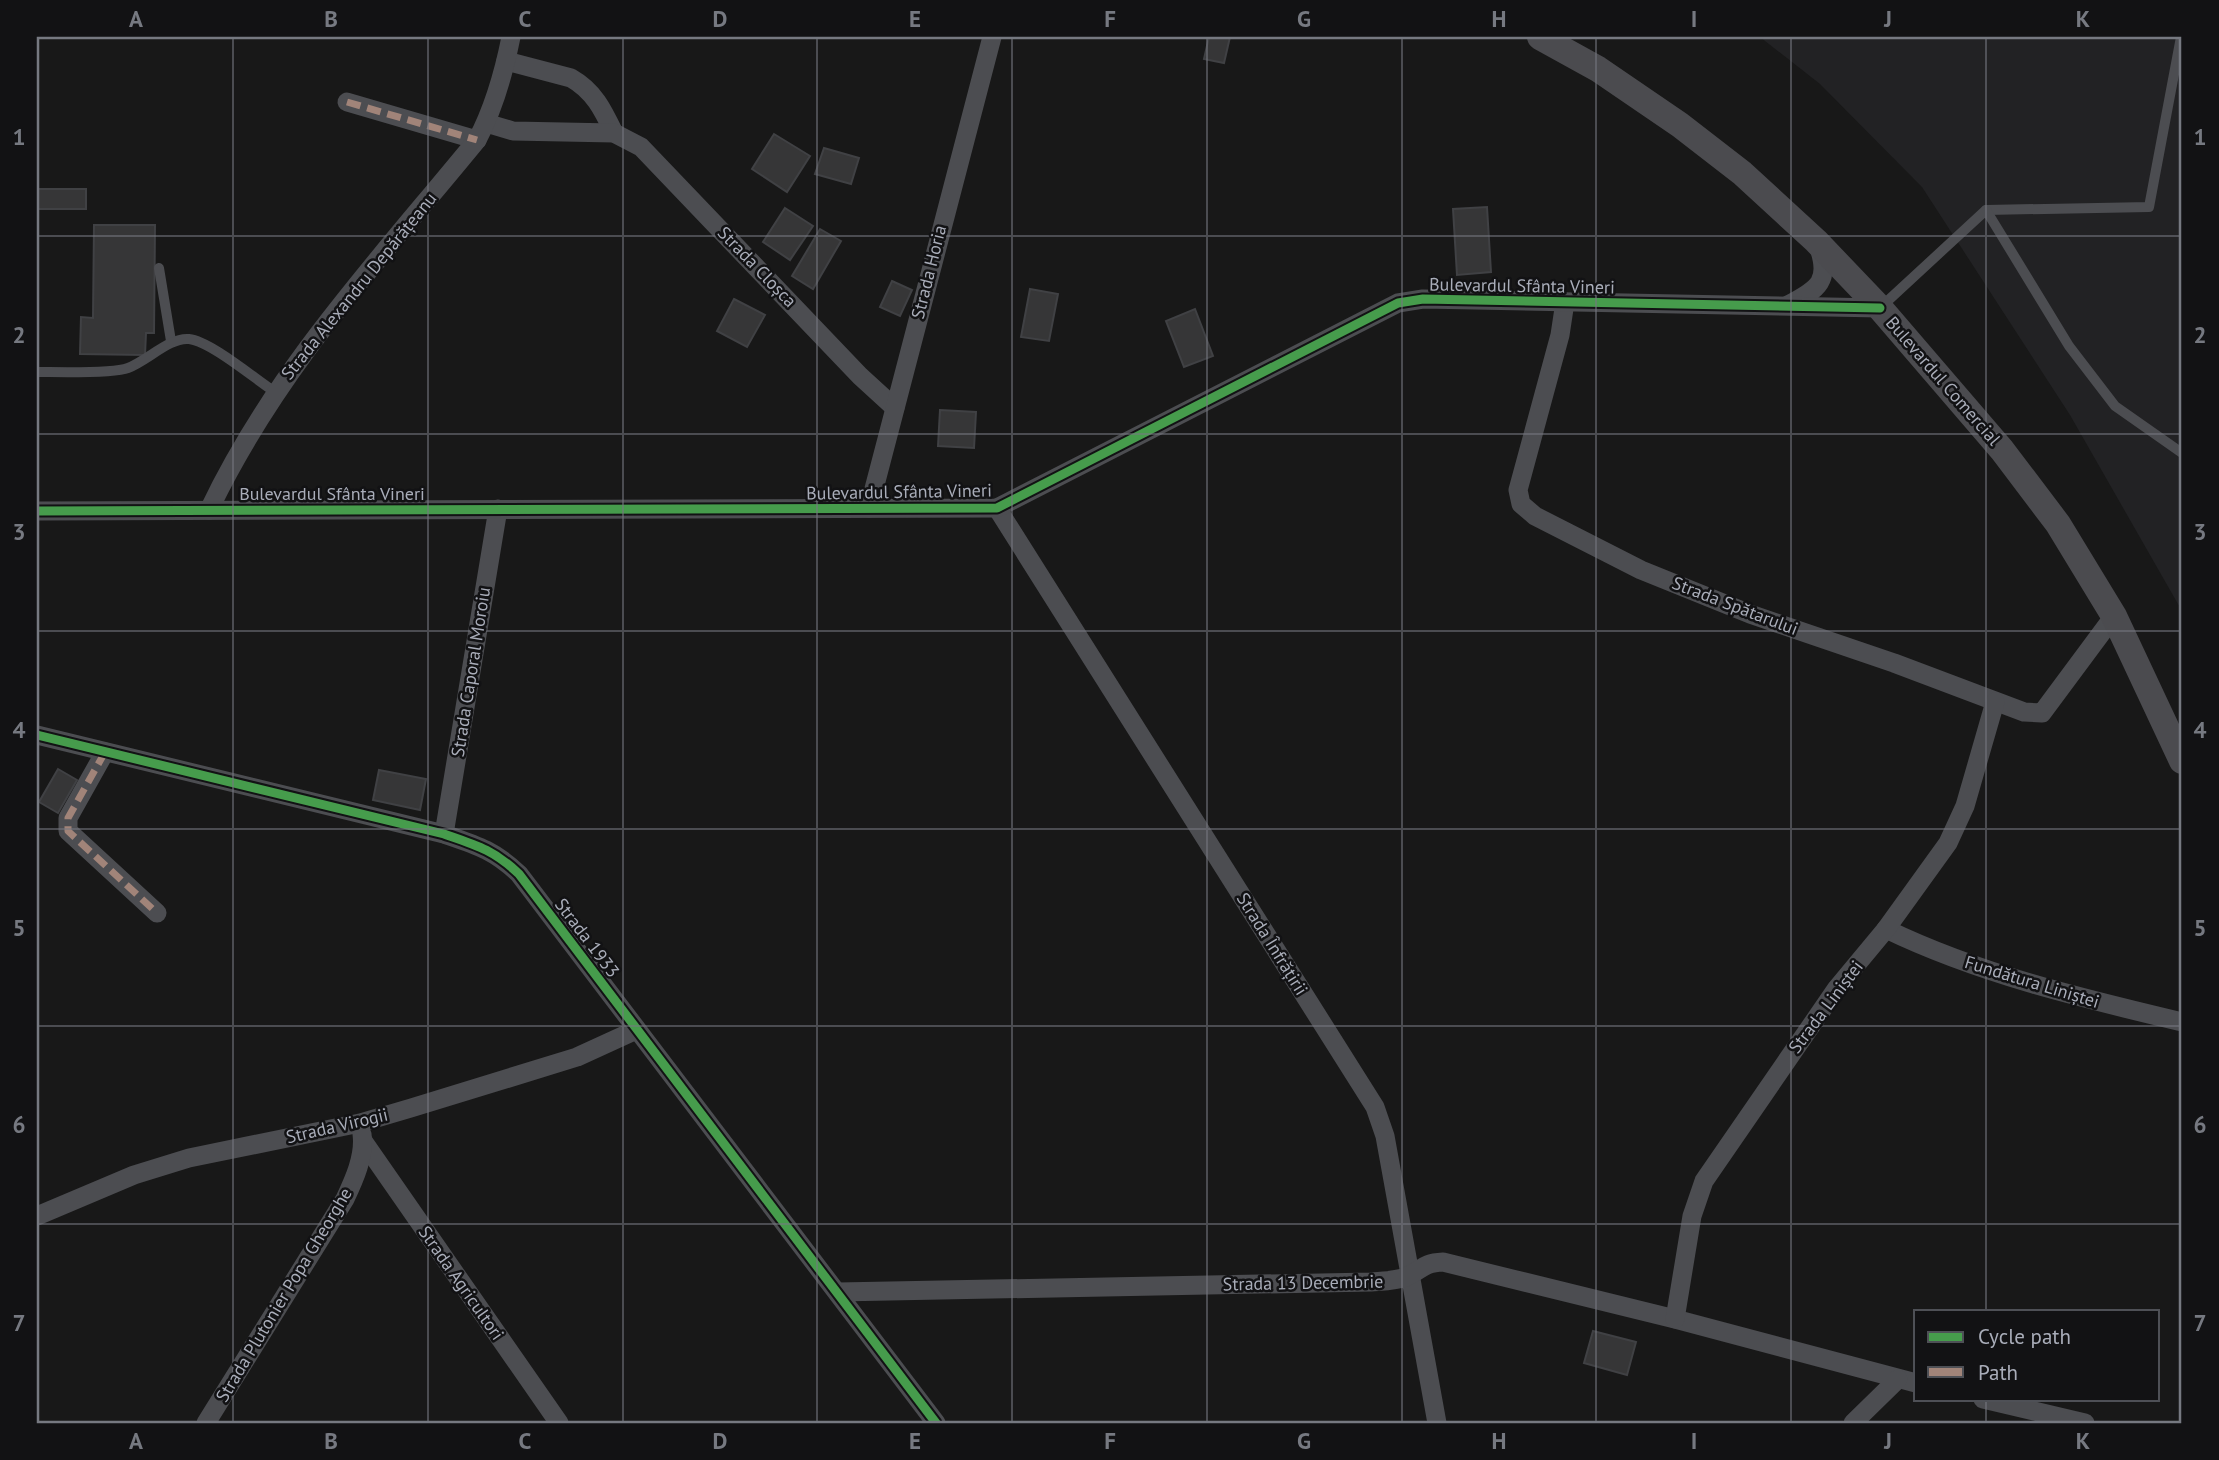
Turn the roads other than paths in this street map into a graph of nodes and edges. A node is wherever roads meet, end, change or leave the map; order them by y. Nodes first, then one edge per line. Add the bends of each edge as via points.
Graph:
1 (511, 37) edge
2 (992, 37) edge
3 (1539, 37) edge
4 (2181, 37) edge
5 (506, 61) junction
6 (347, 102) dead end
7 (481, 132) junction
8 (614, 133) junction
9 (1986, 210) junction
10 (1816, 241) junction
11 (159, 268) dead end
12 (1565, 303) junction
13 (1787, 305) junction
14 (1880, 308) junction
15 (171, 341) junction
16 (37, 372) edge
17 (275, 392) junction
18 (895, 408) junction
19 (2182, 453) edge
20 (869, 508) junction
21 (997, 508) junction
22 (498, 509) junction
23 (209, 510) junction
24 (37, 511) edge
25 (2114, 616) junction
26 (1995, 702) junction
27 (37, 735) edge
28 (105, 752) junction
29 (2182, 761) edge
30 (444, 834) junction
31 (157, 914) dead end
32 (1885, 929) junction
33 (2182, 1022) edge
34 (636, 1030) junction
35 (361, 1132) junction
36 (37, 1216) edge
37 (1409, 1276) junction
38 (838, 1292) junction
39 (1675, 1319) junction
40 (1907, 1381) edge
41 (1987, 1400) edge
42 (206, 1423) edge
43 (559, 1423) edge
44 (936, 1423) edge
45 (1437, 1423) edge
46 (1853, 1423) edge
47 (2085, 1423) edge

1 - 5 street, Strada Alexandru Depărățeanu
2 - 18 street, Strada Horia
3 - 10 main road, Bulevardul Comercial via 1598,69 1680,125 1742,173
4 - 9 lane via 2149,207
5 - 7 street, Strada Alexandru Depărățeanu
5 - 8 street via 580,83 602,106
6 - 7 street
7 - 8 street, Strada Cloșca
7 - 17 street, Strada Alexandru Depărățeanu
8 - 18 street, Strada Cloșca via 641,147
9 - 14 lane
9 - 19 lane via 2069,346 2115,406
10 - 13 street via 1825,265 1820,281 1809,294
10 - 14 main road, Bulevardul Comercial
11 - 15 lane
12 - 13 street, Bulevardul Sfânta Vineri
12 - 21 street, Bulevardul Sfânta Vineri via 1423,299 1398,303
12 - 26 street, Strada Spătarului via 1521,471 1521,504 1535,516 1640,570
13 - 14 street, Bulevardul Sfânta Vineri
14 - 25 main road, Bulevardul Comercial via 2002,450 2058,524
15 - 16 lane via 155,355 125,369
15 - 17 lane via 204,343
17 - 23 street, Strada Alexandru Depărățeanu
18 - 20 street, Strada Horia
20 - 21 street, Bulevardul Sfânta Vineri
20 - 22 street, Bulevardul Sfânta Vineri
21 - 37 street, Strada Înfrățirii via 1375,1107 1385,1136
22 - 23 street, Bulevardul Sfânta Vineri
22 - 30 street, Strada Caporal Moroiu
23 - 24 street, Bulevardul Sfânta Vineri
25 - 26 street, Strada Spătarului via 2042,713
25 - 29 main road, Bulevardul Comercial
26 - 32 street, Strada Liniștei via 1954,831
27 - 28 street, Strada 1933
28 - 30 street, Strada 1933
28 - 31 street via 68,818 68,831
30 - 34 street, Strada 1933 via 502,857 519,874
32 - 33 street, Fundătura Liniștei via 1986,970
32 - 39 street, Strada Liniștei via 1831,997 1704,1181 1692,1216
34 - 35 street, Strada Virogii via 577,1057
34 - 38 street, Strada 1933
35 - 36 street, Strada Virogii via 190,1158 134,1175
35 - 42 street, Strada Plutonier Popa Gheorghe via 356,1175 345,1199
35 - 43 street, Strada Agricultori
37 - 38 street, Strada 13 Decembrie via 1371,1282
37 - 39 street, Strada 13 Decembrie via 1420,1266 1443,1262
37 - 45 street, Strada Înfrățirii
38 - 44 street, Strada 1933
39 - 40 street, Strada 13 Decembrie
40 - 46 street
41 - 47 street

